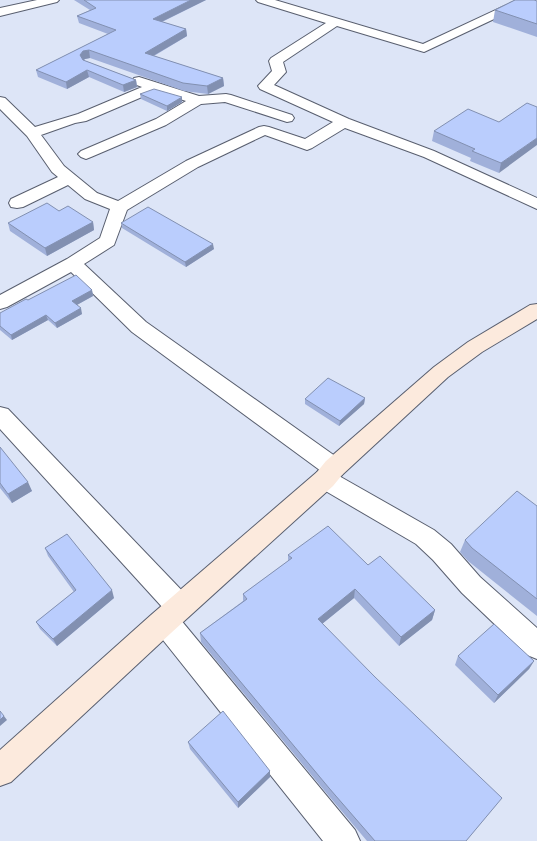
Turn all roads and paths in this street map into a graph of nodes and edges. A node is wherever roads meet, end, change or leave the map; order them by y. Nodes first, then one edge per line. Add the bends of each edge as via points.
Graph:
1 (53, 0) edge
2 (262, 0) edge
3 (524, 1) edge
4 (0, 12) edge
5 (335, 22) junction
6 (125, 76) edge
7 (153, 87) junction
8 (198, 100) junction
9 (0, 101) edge
10 (308, 106) junction
11 (287, 118) junction
12 (344, 122) junction
13 (264, 130) junction
14 (32, 133) junction
15 (86, 154) dead end
16 (69, 178) junction
17 (17, 203) dead end
18 (537, 204) edge
19 (119, 207) junction
20 (73, 263) junction
21 (0, 303) edge
22 (537, 310) edge
23 (0, 415) edge
24 (330, 474) junction
25 (172, 614) junction
26 (537, 646) edge
27 (0, 771) edge
28 (344, 841) edge

1 - 4 street
2 - 5 street
3 - 5 street via 424,48
5 - 10 street via 276,61 279,72 265,86
6 - 7 street
7 - 8 street
7 - 14 street via 81,118
8 - 11 street via 226,98
8 - 15 street via 160,122
9 - 14 street
10 - 11 street
10 - 12 street
11 - 13 street
12 - 13 street via 308,145
12 - 18 street via 429,154
13 - 19 street via 192,164
14 - 16 street via 58,169
16 - 17 street
16 - 19 street via 91,196
19 - 20 street via 108,241
20 - 21 street
20 - 24 street via 139,327
22 - 24 street via 475,347 441,372
23 - 25 street
24 - 25 street
24 - 26 street via 425,537 442,552 470,585
25 - 27 street
25 - 28 street

